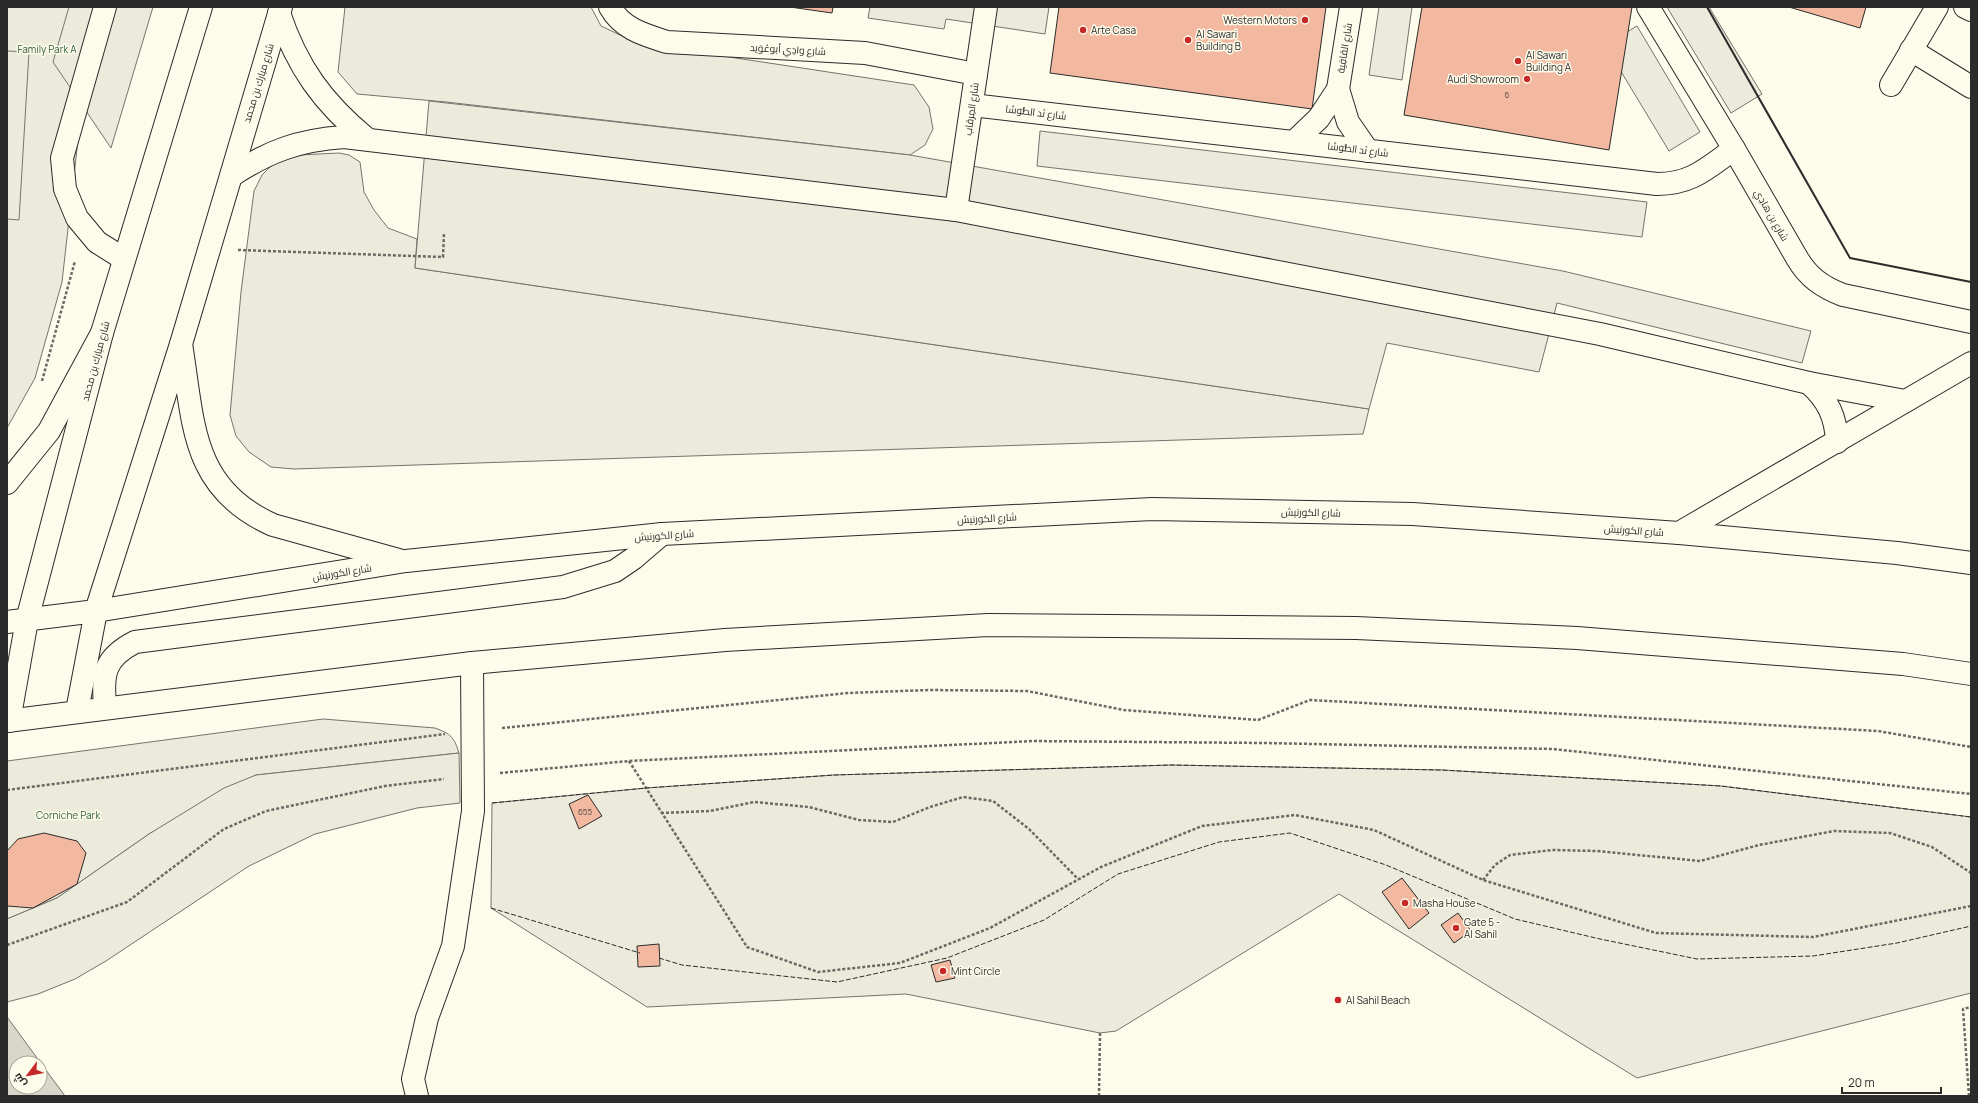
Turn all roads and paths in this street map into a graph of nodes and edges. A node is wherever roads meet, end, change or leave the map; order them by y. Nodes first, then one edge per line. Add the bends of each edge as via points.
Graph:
1 (104, 7) edge
2 (201, 7) edge
3 (610, 7) edge
4 (986, 7) edge
5 (1351, 7) edge
6 (1648, 7) edge
7 (1937, 7) edge
8 (1965, 7) edge
9 (280, 10) edge
10 (1971, 10) edge
11 (1911, 50) junction
12 (976, 74) junction
13 (1891, 84) dead end
14 (1971, 87) edge
15 (1338, 89) junction
16 (972, 105) junction
17 (367, 139) junction
18 (1294, 142) junction
19 (1734, 149) junction
20 (1368, 150) junction
21 (231, 176) junction
22 (956, 210) junction
23 (444, 233) dead end
24 (209, 249) junction
25 (77, 255) dead end
26 (124, 259) junction
27 (1971, 322) edge
28 (102, 333) junction
29 (181, 344) junction
30 (1971, 363) edge
31 (41, 382) dead end
32 (1809, 384) junction
33 (1906, 401) junction
34 (1837, 442) junction
35 (7, 483) edge
36 (1680, 533) junction
37 (662, 534) junction
38 (406, 561) junction
39 (1971, 563) edge
40 (96, 611) junction
41 (17, 621) edge
42 (472, 663) junction
43 (1971, 674) edge
44 (105, 708) junction
45 (77, 711) junction
46 (8, 721) edge
47 (471, 731) junction
48 (1971, 747) edge
49 (628, 761) junction
50 (472, 776) junction
51 (7, 790) edge
52 (1971, 794) edge
53 (661, 813) junction
54 (1971, 873) edge
55 (1078, 879) junction
56 (1483, 880) junction
57 (1971, 906) edge
58 (7, 945) edge
59 (1971, 1007) edge
60 (1100, 1033) dead end
61 (417, 1096) edge
62 (1099, 1096) edge
63 (1969, 1096) edge

1 - 26 main road via 62,158 65,189 77,218 97,242
2 - 26 main road, شارع مبارك بن محمد
3 - 12 main road, شارع وادِي أبوعُوَيد via 614,14 637,33 668,42 865,53
4 - 12 main road, شارع المِرقاب
5 - 15 main road, شارع القافِية
6 - 19 main road, شارع بن هادِي
7 - 11 main road
8 - 10 main road
9 - 17 main road via 286,35 308,76 336,112
9 - 21 main road, شارع مبارك بن محمد
11 - 13 main road
11 - 14 main road
12 - 16 main road, شارع المِرقاب
15 - 18 main road, شارع القافِية via 1319,118
15 - 20 main road, شارع القافِية via 1348,122
16 - 18 main road, شارع نَد الطُّوشا
16 - 22 main road, شارع المِرقاب
17 - 21 main road via 344,137 297,143 260,158
17 - 22 main road via 408,146
18 - 20 main road, شارع نَد الطُّوشا
19 - 20 main road, شارع نَد الطُّوشا via 1689,180 1674,184
19 - 27 main road, شارع بن هادِي via 1804,270 1814,280 1828,290 1842,295
21 - 24 main road, شارع مبارك بن محمد
22 - 32 main road via 1600,334
23 - 24 path via 443,257
24 - 29 main road, شارع مبارك بن محمد
25 - 31 path
26 - 28 main road, شارع مبارك بن محمد
28 - 35 main road via 49,431
28 - 41 main road, شارع مبارك بن محمد
29 - 38 main road via 197,441 204,462 215,481 233,501 272,525
29 - 40 main road, شارع مبارك بن محمد
30 - 33 main road
32 - 33 main road
32 - 34 main road via 1828,403
33 - 34 main road
34 - 36 main road
36 - 37 main road, شارع الكورنيش via 1413,514 1152,509
36 - 39 main road, شارع الكورنيش via 1897,553
37 - 38 main road, شارع الكورنيش
37 - 44 main road via 615,571 563,587 135,642 121,649 110,661 104,676
38 - 40 main road, شارع الكورنيش
40 - 41 main road, شارع الكورنيش
40 - 45 main road, شارع مبارك بن محمد
41 - 46 main road, شارع مبارك بن محمد
42 - 43 main road via 725,640 988,625 1356,628 1577,638 1903,664
42 - 44 main road
42 - 47 main road
44 - 45 main road
45 - 46 main road
47 - 48 path via 847,693 929,690 1027,691 1124,710 1258,720 1310,700 1878,731
47 - 50 main road
47 - 51 path via 381,740
49 - 50 path
49 - 52 path via 1032,741 1553,749 1926,787
49 - 53 path
50 - 58 path via 385,786 266,810 224,829 126,902
50 - 61 main road via 472,811 453,946 427,1018 413,1079
53 - 55 path via 710,811 754,802 809,807 859,820 893,822 964,797 994,801 1029,829
53 - 55 path via 747,948 818,972 900,963 990,928
54 - 56 path via 1932,847 1890,832 1834,831 1759,845 1700,860 1597,851 1552,850 1510,855 1495,865
55 - 56 path via 1202,826 1295,815 1374,830
56 - 57 path via 1656,933 1812,937
59 - 63 path via 1963,1009
60 - 62 path

